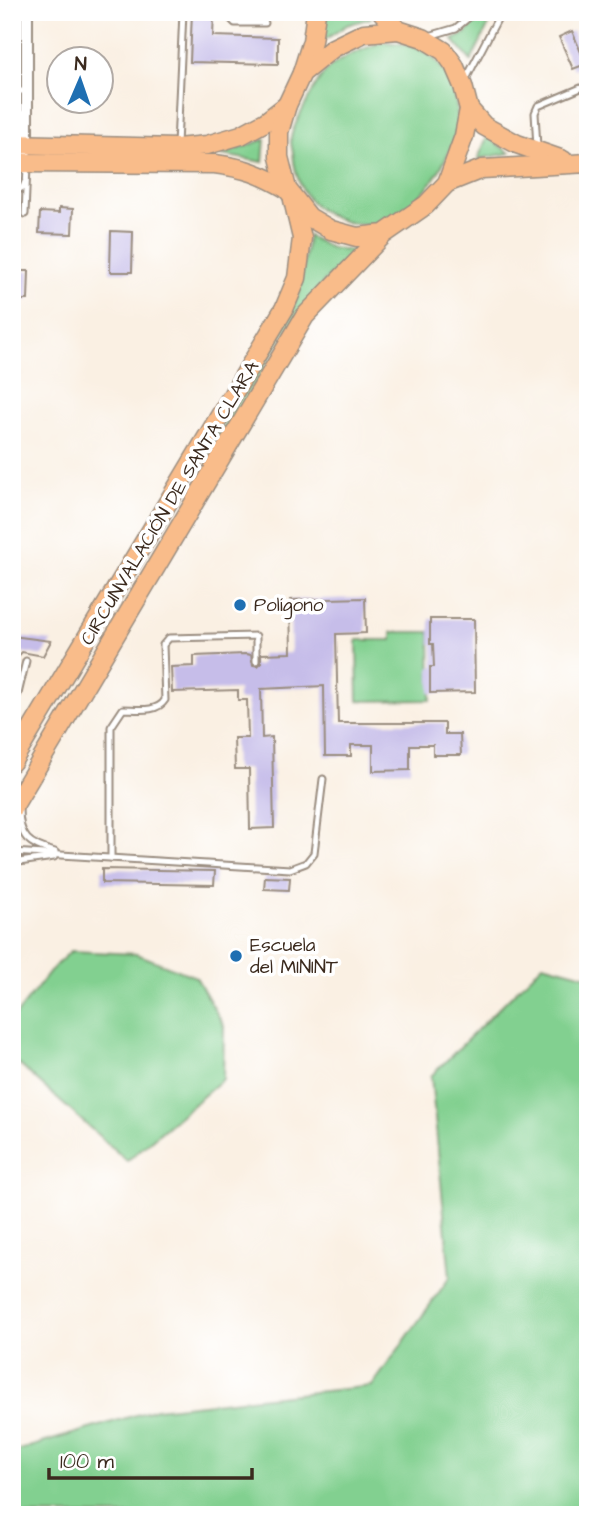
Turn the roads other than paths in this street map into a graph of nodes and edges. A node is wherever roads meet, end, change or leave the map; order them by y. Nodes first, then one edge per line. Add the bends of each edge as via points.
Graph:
1 (27, 12) edge
2 (183, 12) edge
3 (224, 12) edge
4 (316, 12) edge
5 (382, 12) edge
6 (475, 12) edge
7 (501, 12) edge
8 (265, 23) dead end
9 (398, 30) junction
10 (423, 38) junction
11 (302, 73) junction
12 (588, 85) edge
13 (463, 86) junction
14 (12, 91) edge
15 (27, 91) junction
16 (287, 105) junction
17 (469, 109) junction
18 (20, 145) edge
19 (177, 148) junction
20 (538, 151) junction
21 (569, 163) junction
22 (588, 163) edge
23 (22, 168) edge
24 (447, 183) junction
25 (290, 192) junction
26 (12, 194) edge
27 (25, 214) dead end
28 (384, 234) junction
29 (26, 661) dead end
30 (256, 661) dead end
31 (12, 699) edge
32 (12, 762) edge
33 (323, 779) dead end
34 (16, 803) edge
35 (12, 852) edge
36 (66, 855) junction
37 (111, 858) junction
38 (12, 863) edge

1 - 15 street
2 - 19 lane
3 - 8 lane via 234,23
4 - 11 main road
5 - 9 main road
6 - 10 lane via 456,28
7 - 13 lane
9 - 10 main road
9 - 11 main road via 364,33 333,48
10 - 13 main road via 444,51
11 - 16 main road
12 - 20 lane via 538,106
13 - 17 main road
14 - 15 lane
15 - 18 street
16 - 19 main road via 241,135
16 - 25 main road via 279,132 279,157
17 - 20 main road via 484,126
17 - 24 main road
18 - 19 main road
18 - 23 street
20 - 21 main road
21 - 22 main road
21 - 24 main road via 482,169
23 - 25 main road via 215,164 246,168
23 - 26 lane via 23,187
23 - 27 lane
24 - 28 main road via 426,205
25 - 28 main road via 309,217 331,230 357,237
25 - 32 main road, CIRCUNVALACIÓN DE SANTA CLARA via 302,238 297,278 284,309
28 - 34 main road, CIRCUNVALACIÓN DE SANTA CLARA via 305,316
29 - 31 lane via 18,694
30 - 37 lane via 256,636 169,638 163,645 162,705 123,709 111,727
33 - 37 lane via 314,853 306,863 290,869
34 - 36 lane via 27,839 37,847
35 - 36 lane
36 - 37 lane
36 - 38 lane

